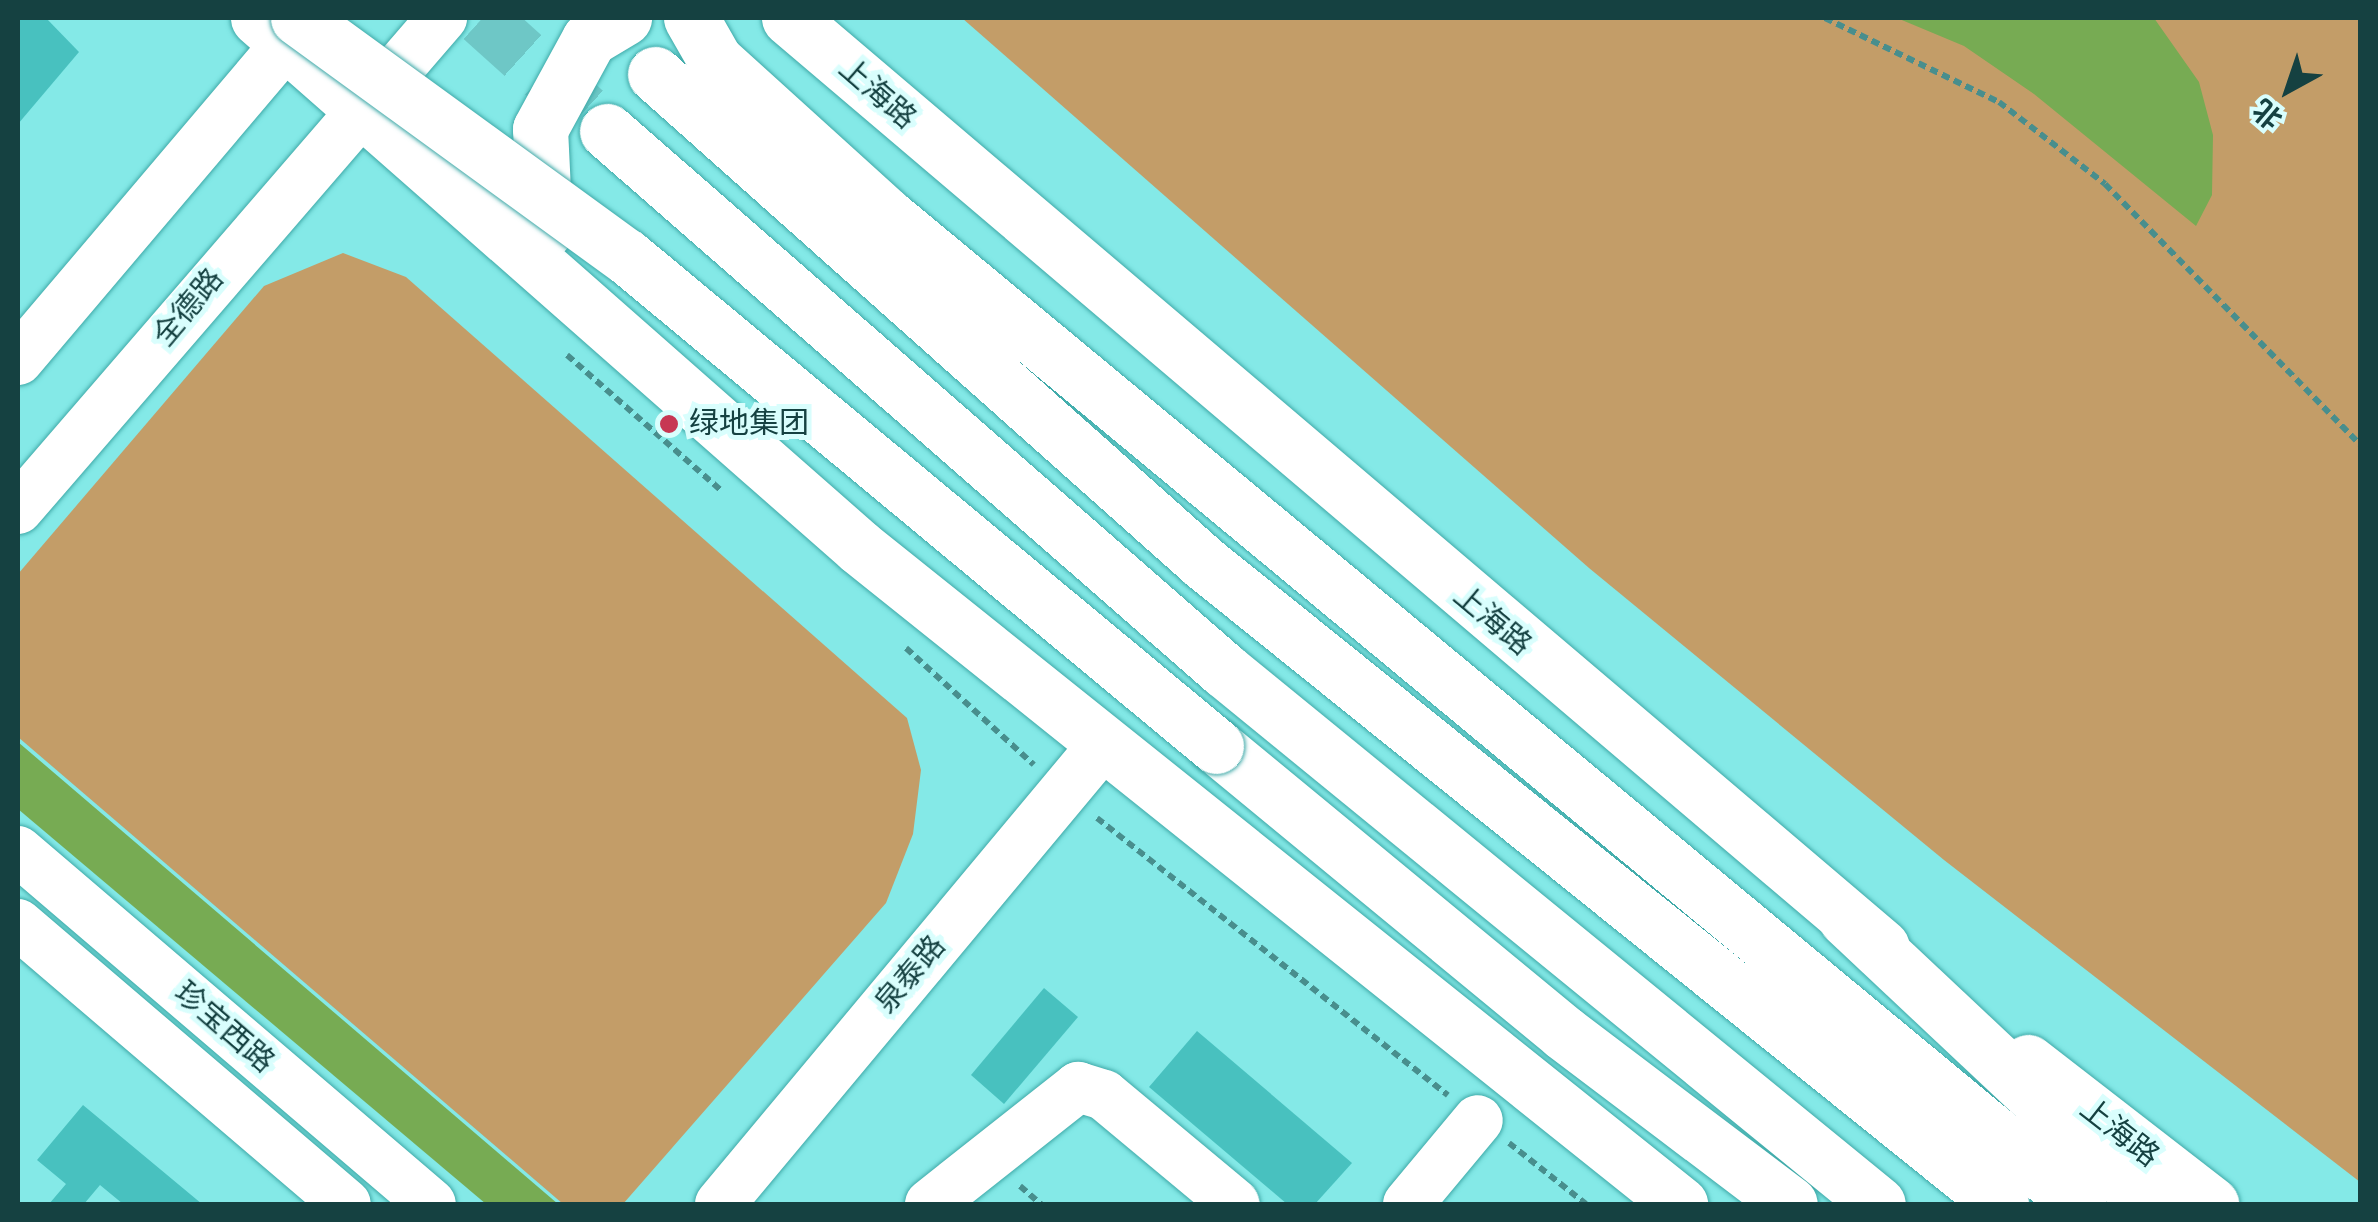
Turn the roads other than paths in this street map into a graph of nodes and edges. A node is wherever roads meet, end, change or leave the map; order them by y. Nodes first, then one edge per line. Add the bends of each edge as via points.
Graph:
1 (442, 18) edge
2 (624, 18) edge
3 (691, 18) edge
4 (744, 18) edge
5 (788, 18) edge
6 (288, 24) edge
7 (655, 74) dead end
8 (361, 106) junction
9 (607, 131) tunnel mouth
10 (1161, 343) junction
11 (18, 360) edge
12 (18, 509) edge
13 (859, 547) junction
14 (1102, 746) junction
15 (18, 851) edge
16 (1846, 919) junction
17 (18, 924) edge
18 (1564, 1033) junction
19 (1478, 1120) road end
20 (346, 1204) edge
21 (431, 1204) edge
22 (720, 1204) edge
23 (930, 1204) edge
24 (1235, 1204) edge
25 (1408, 1204) edge
26 (1680, 1204) edge
27 (1754, 1204) edge
28 (1790, 1204) edge
29 (1878, 1204) edge
30 (2000, 1204) edge
31 (2079, 1204) edge
32 (2150, 1204) edge
33 (2211, 1204) edge

1 - 8 street, 全德路
2 - 13 main road via 590,39 540,129 544,230 582,288
3 - 31 main road via 715,60 873,203
4 - 10 main road
5 - 10 main road, 上海路
6 - 8 main road
6 - 11 street
6 - 18 main road, bridge via 626,256
7 - 30 main road via 1204,563
8 - 12 street, 全德路
8 - 13 main road
9 - 29 main road via 1224,670
10 - 16 main road, 上海路
13 - 14 main road
14 - 22 street, 泉泰路
14 - 26 main road
15 - 21 street, 珍宝西路
16 - 32 main road
16 - 33 main road, 上海路
17 - 20 street, 珍宝西路
18 - 27 main road
18 - 28 main road
19 - 25 street
23 - 24 street via 1078,1087 1104,1095

